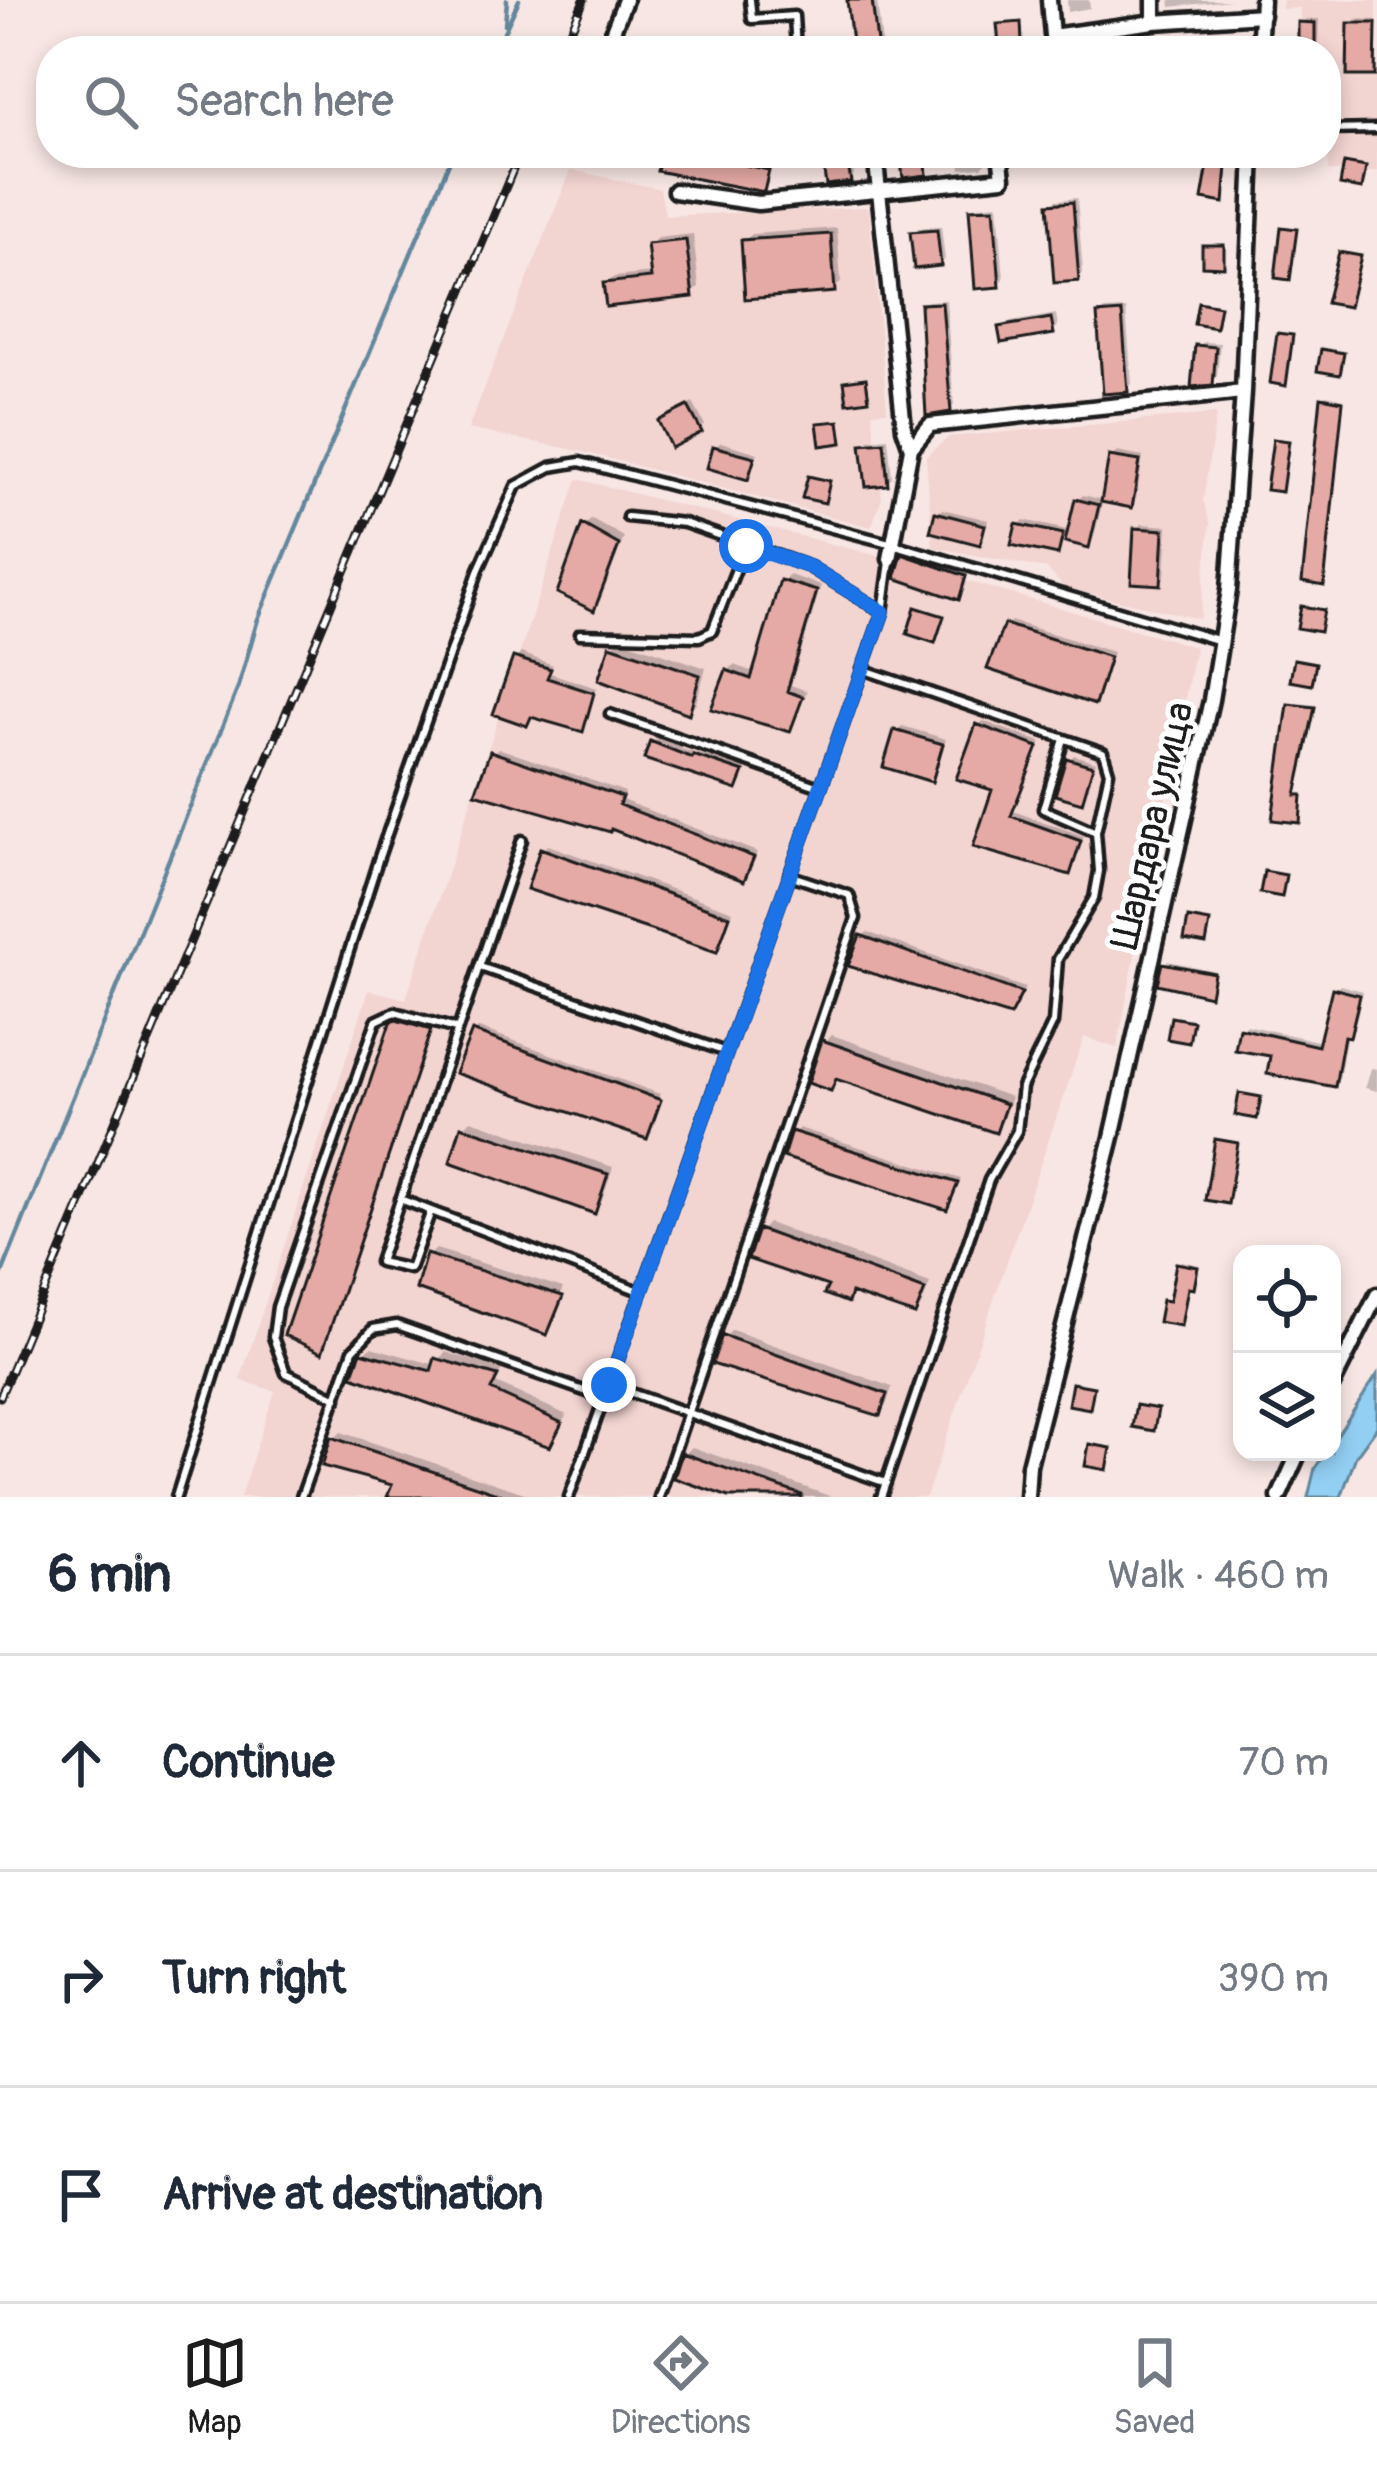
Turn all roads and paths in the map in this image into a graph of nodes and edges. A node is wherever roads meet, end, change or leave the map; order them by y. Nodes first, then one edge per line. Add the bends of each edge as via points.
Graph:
1 (625, 0) edge
2 (750, 0) edge
3 (1049, 0) edge
4 (1154, 0) edge
5 (1262, 8) edge
6 (1154, 22) junction
7 (611, 36) edge
8 (793, 36) edge
9 (1052, 36) edge
10 (1090, 36) edge
11 (1377, 129) edge
12 (1341, 130) edge
13 (877, 168) edge
14 (1002, 168) edge
15 (1252, 168) edge
16 (879, 190) junction
17 (675, 191) dead end
18 (1243, 392) junction
19 (910, 448) junction
20 (627, 517) dead end
21 (746, 546) junction
22 (891, 551) junction
23 (883, 612) junction
24 (580, 634) dead end
25 (1220, 640) junction
26 (862, 669) junction
27 (610, 714) dead end
28 (1064, 739) junction
29 (820, 787) junction
30 (1096, 832) junction
31 (522, 840) dead end
32 (789, 875) junction
33 (480, 967) junction
34 (457, 1029) junction
35 (726, 1052) junction
36 (400, 1199) junction
37 (431, 1210) junction
38 (642, 1292) junction
39 (1377, 1295) edge
40 (1341, 1367) edge
41 (609, 1385) junction
42 (337, 1397) junction
43 (604, 1398) junction
44 (688, 1413) junction
45 (1295, 1461) edge
46 (886, 1484) junction
47 (176, 1497) edge
48 (301, 1497) edge
49 (569, 1497) edge
50 (659, 1497) edge
51 (881, 1497) edge
52 (1027, 1497) edge
53 (1280, 1497) edge

1 - 7 street
2 - 8 lane via 752,19 794,16
3 - 9 street
4 - 6 street
5 - 6 street
6 - 10 street
11 - 12 lane
13 - 16 street
14 - 16 street via 1003,178
15 - 18 street, Шардара улица
16 - 17 street via 758,203
16 - 19 street
18 - 19 street via 930,425
18 - 25 street, Шардара улица
19 - 22 street
20 - 21 lane via 684,524
21 - 23 lane via 810,567
21 - 24 lane via 712,631
22 - 23 lane
22 - 25 lane
22 - 47 lane via 580,462 551,466 516,486 378,860
23 - 26 lane
25 - 52 street, Шардара улица
26 - 28 lane
26 - 29 lane
27 - 29 lane
28 - 30 lane via 1103,752 1109,772
28 - 30 lane via 1043,809
29 - 32 lane
30 - 46 lane via 1094,898 1058,959 1053,1023 1022,1087 1017,1131 989,1180
31 - 33 lane
32 - 35 lane
32 - 44 lane via 849,895 856,918
33 - 34 lane
33 - 35 lane
34 - 36 lane
34 - 42 lane via 395,1012 376,1021 277,1307 273,1337 286,1372
35 - 38 lane
36 - 37 lane
36 - 37 lane via 379,1262 410,1269
37 - 38 lane
38 - 41 lane
39 - 40 street
41 - 43 lane
41 - 44 lane
42 - 43 lane via 353,1350 373,1329 397,1325
42 - 48 lane
43 - 49 lane
44 - 46 lane
44 - 50 lane
45 - 53 street
46 - 51 lane

